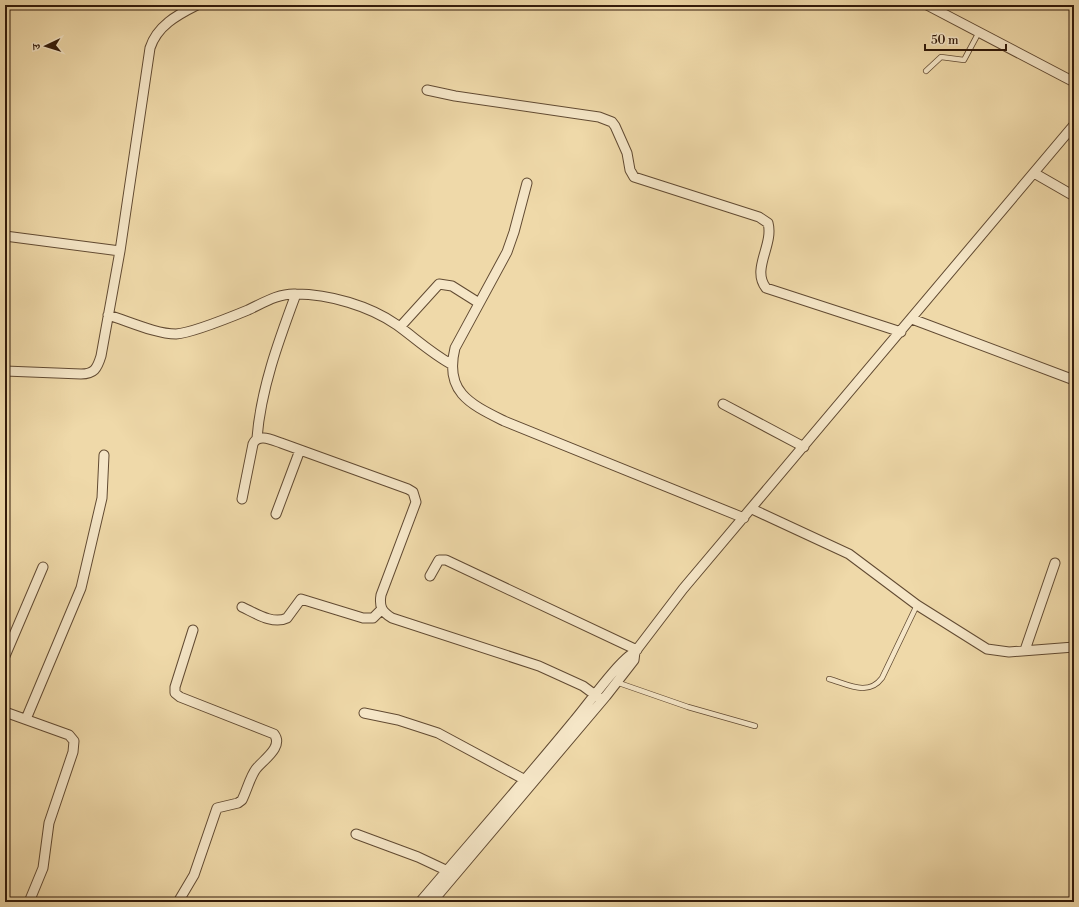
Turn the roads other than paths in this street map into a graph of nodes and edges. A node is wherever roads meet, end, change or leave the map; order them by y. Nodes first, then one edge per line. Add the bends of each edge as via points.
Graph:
1 (197, 5) edge
2 (928, 5) edge
3 (980, 32) junction
4 (926, 71) dead end
5 (1074, 82) edge
6 (427, 90) dead end
7 (1074, 125) edge
8 (1034, 173) junction
9 (527, 184) dead end
10 (1074, 196) edge
11 (5, 236) edge
12 (120, 250) junction
13 (296, 294) junction
14 (479, 303) junction
15 (108, 315) junction
16 (912, 319) junction
17 (400, 327) junction
18 (901, 332) junction
19 (451, 364) junction
20 (5, 371) edge
21 (1074, 380) edge
22 (723, 404) dead end
23 (257, 438) junction
24 (804, 447) junction
25 (300, 450) junction
26 (104, 455) dead end
27 (242, 499) dead end
28 (752, 509) junction
29 (276, 514) dead end
30 (744, 518) junction
31 (1055, 563) dead end
32 (43, 567) dead end
33 (430, 576) dead end
34 (916, 605) junction
35 (242, 607) dead end
36 (381, 610) junction
37 (193, 630) dead end
38 (1074, 647) edge
39 (1025, 650) junction
40 (636, 651) junction
41 (5, 656) edge
42 (829, 679) dead end
43 (616, 682) junction
44 (599, 697) junction
45 (5, 712) edge
46 (364, 713) dead end
47 (26, 719) junction
48 (756, 726) dead end
49 (529, 782) junction
50 (356, 834) dead end
51 (451, 872) junction
52 (29, 902) edge
53 (178, 902) edge
54 (420, 902) edge
55 (432, 902) edge

1 - 12 street via 169,22 154,38 150,48
2 - 3 street
3 - 4 lane via 964,60 941,57
3 - 5 street
6 - 18 street via 608,119 615,126 634,177 759,217 768,224 769,235 760,271 760,281 766,288
7 - 8 street
8 - 10 street
8 - 16 street
9 - 14 street via 506,252
11 - 12 street
12 - 15 street
13 - 15 street via 284,295 176,334
13 - 17 street via 350,302 375,312
13 - 23 street via 281,333 262,399
14 - 17 street via 452,286 439,284
14 - 19 street via 460,336
15 - 20 street via 99,364 90,374
16 - 18 street
16 - 21 street
17 - 19 street
18 - 24 street
19 - 30 street via 457,388 488,413
22 - 24 street
23 - 25 street via 265,438
23 - 27 street via 253,444
24 - 28 street
25 - 29 street
25 - 36 street via 408,488 415,495 414,509 381,595
26 - 47 street via 102,498 81,588
28 - 30 street
28 - 34 street via 849,554
30 - 40 street via 683,589
31 - 39 street
32 - 41 street
33 - 40 street via 439,560 446,560
34 - 39 street via 987,649 997,652
34 - 42 lane via 882,678 874,687 864,689
35 - 36 street via 278,620 287,618 301,599 363,618 373,618
36 - 44 street via 392,618 539,666
37 - 53 street via 175,693 274,734 277,742 267,760 256,769 242,800 217,808 194,875
38 - 39 street
40 - 43 street via 634,660
40 - 44 street via 629,655
43 - 44 street
43 - 48 lane
44 - 49 street
45 - 47 street
46 - 49 street via 398,720 438,733
47 - 52 street via 69,736 74,745 50,823 43,868
49 - 51 street
50 - 51 street
51 - 54 street
51 - 55 street

